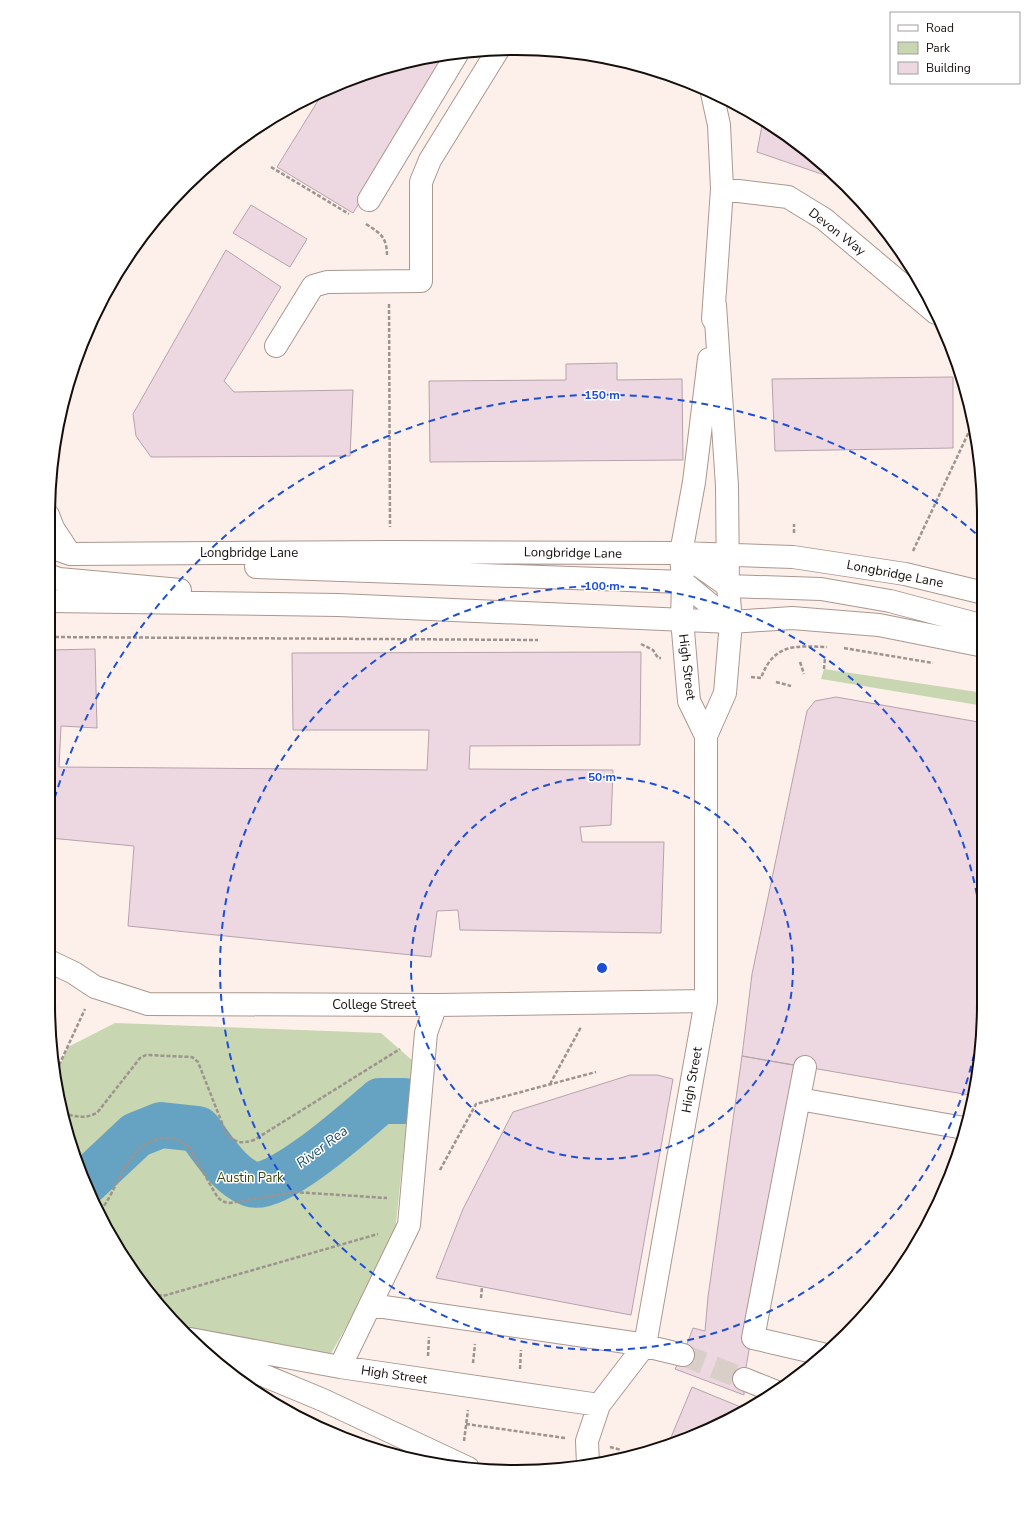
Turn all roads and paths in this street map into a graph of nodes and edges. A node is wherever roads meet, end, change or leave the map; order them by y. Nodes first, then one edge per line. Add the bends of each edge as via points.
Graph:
1 (494, 56) edge
2 (454, 59) edge
3 (714, 100) edge
4 (271, 167) dead end
5 (722, 189) junction
6 (369, 200) dead end
7 (352, 216) dead end
8 (365, 224) dead end
9 (388, 282) junction
10 (924, 303) edge
11 (715, 305) junction
12 (276, 346) dead end
13 (969, 431) edge
14 (55, 531) edge
15 (55, 549) edge
16 (390, 552) junction
17 (158, 553) junction
18 (681, 553) junction
19 (70, 554) junction
20 (728, 555) junction
21 (905, 574) junction
22 (55, 577) edge
23 (683, 582) junction
24 (728, 586) junction
25 (977, 591) edge
26 (55, 601) edge
27 (338, 605) junction
28 (682, 619) junction
29 (731, 622) junction
30 (977, 624) edge
31 (55, 637) edge
32 (545, 640) dead end
33 (638, 644) dead end
34 (977, 645) edge
35 (832, 647) dead end
36 (838, 647) dead end
37 (658, 658) dead end
38 (825, 658) dead end
39 (800, 662) dead end
40 (934, 663) dead end
41 (824, 669) dead end
42 (804, 674) dead end
43 (745, 677) dead end
44 (776, 682) dead end
45 (791, 686) dead end
46 (706, 736) junction
47 (55, 964) edge
48 (95, 987) junction
49 (706, 1002) junction
50 (436, 1005) junction
51 (426, 1032) junction
52 (576, 1036) dead end
53 (59, 1065) edge
54 (805, 1067) dead end
55 (596, 1072) dead end
56 (549, 1084) junction
57 (799, 1099) junction
58 (69, 1114) edge
59 (960, 1127) edge
60 (438, 1173) dead end
61 (412, 1200) junction
62 (103, 1207) edge
63 (409, 1225) junction
64 (158, 1295) edge
65 (370, 1305) junction
66 (431, 1314) junction
67 (523, 1327) junction
68 (202, 1341) edge
69 (645, 1345) junction
70 (818, 1353) edge
71 (683, 1355) tunnel mouth
72 (220, 1357) edge
73 (340, 1368) junction
74 (744, 1378) tunnel mouth
75 (426, 1380) junction
76 (769, 1389) edge
77 (518, 1393) junction
78 (599, 1405) junction
79 (466, 1424) dead end
80 (587, 1441) junction
81 (621, 1450) dead end
82 (588, 1459) edge
83 (451, 1460) edge

1 - 9 street via 430,160 421,182 421,281
2 - 6 street
3 - 5 street via 719,124
4 - 7 path
5 - 10 street, Devon Way via 788,197 824,219
5 - 11 street
8 - 9 path via 378,231 384,238 387,246
9 - 12 street via 327,282 313,286
9 - 16 path
11 - 18 street via 694,482
11 - 20 street
13 - 21 path
14 - 19 street
15 - 19 street, Longbridge Lane
16 - 17 street, Longbridge Lane
16 - 18 street, Longbridge Lane
17 - 19 street, Longbridge Lane
17 - 23 street, Longbridge Lane via 215,565
18 - 20 street, Longbridge Lane
18 - 23 street, High Street
18 - 24 street
20 - 21 street, Longbridge Lane via 793,557
20 - 24 street, High Street
21 - 25 street, Longbridge Lane
22 - 27 street
23 - 28 street, High Street
23 - 29 street
24 - 29 street, High Street
24 - 30 street, Longbridge Lane via 821,589 890,601
26 - 27 street
27 - 28 street
28 - 29 street
28 - 46 street, High Street via 689,700
29 - 34 street via 792,618 879,625
29 - 46 street, High Street via 725,693
31 - 32 path
33 - 37 path via 644,644 653,650
35 - 43 path via 794,646 778,653 766,664 761,678
36 - 40 path
38 - 41 path
39 - 42 path
44 - 45 path
46 - 49 street, High Street
47 - 48 street, College Street
48 - 50 street, College Street via 148,1004
48 - 53 path
49 - 50 street, College Street
49 - 69 street, High Street
50 - 51 street
51 - 58 path via 254,1140 244,1143 234,1142 226,1133 198,1062 192,1057 146,1055 140,1058 97,1113 88,1117
51 - 61 street
52 - 56 path
54 - 57 street
55 - 56 path
56 - 60 path via 476,1104
57 - 59 street
57 - 70 street via 752,1338
61 - 62 path via 294,1192 223,1202 219,1200 190,1149 176,1138 164,1138 153,1139 134,1154
61 - 63 street
63 - 64 path via 163,1296
63 - 65 street
65 - 66 street
65 - 73 street
66 - 67 street
66 - 75 path
67 - 69 street
67 - 77 path
68 - 73 street, High Street
69 - 71 street
69 - 78 street, High Street
72 - 83 street via 323,1400
73 - 75 street, High Street
74 - 76 street
75 - 77 street, High Street
77 - 78 street, High Street
78 - 80 street, High Street
79 - 80 path
80 - 81 path
80 - 82 street, High Street

